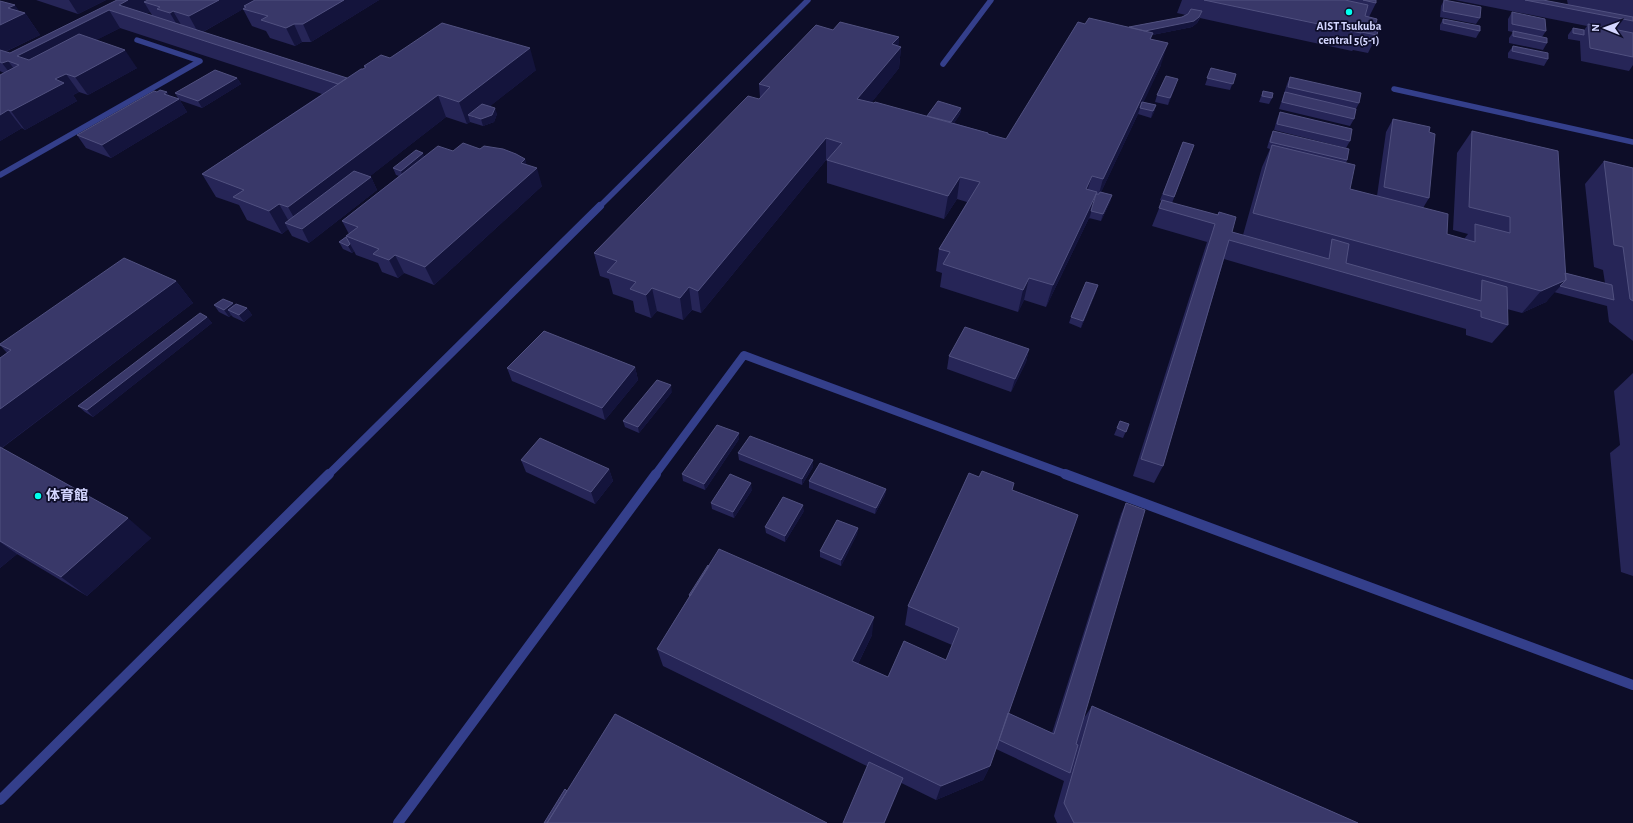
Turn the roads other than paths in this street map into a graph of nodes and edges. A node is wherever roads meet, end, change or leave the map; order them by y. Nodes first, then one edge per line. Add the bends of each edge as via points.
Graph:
1 (808, 0) edge
2 (991, 0) edge
3 (137, 40) edge
4 (943, 64) dead end
5 (1394, 89) dead end
6 (1633, 142) edge
7 (0, 175) edge
8 (1633, 685) edge
9 (0, 800) edge
10 (398, 823) edge

1 - 9 lane
2 - 4 lane
3 - 7 lane via 200,61
5 - 6 lane
8 - 10 lane via 744,355

